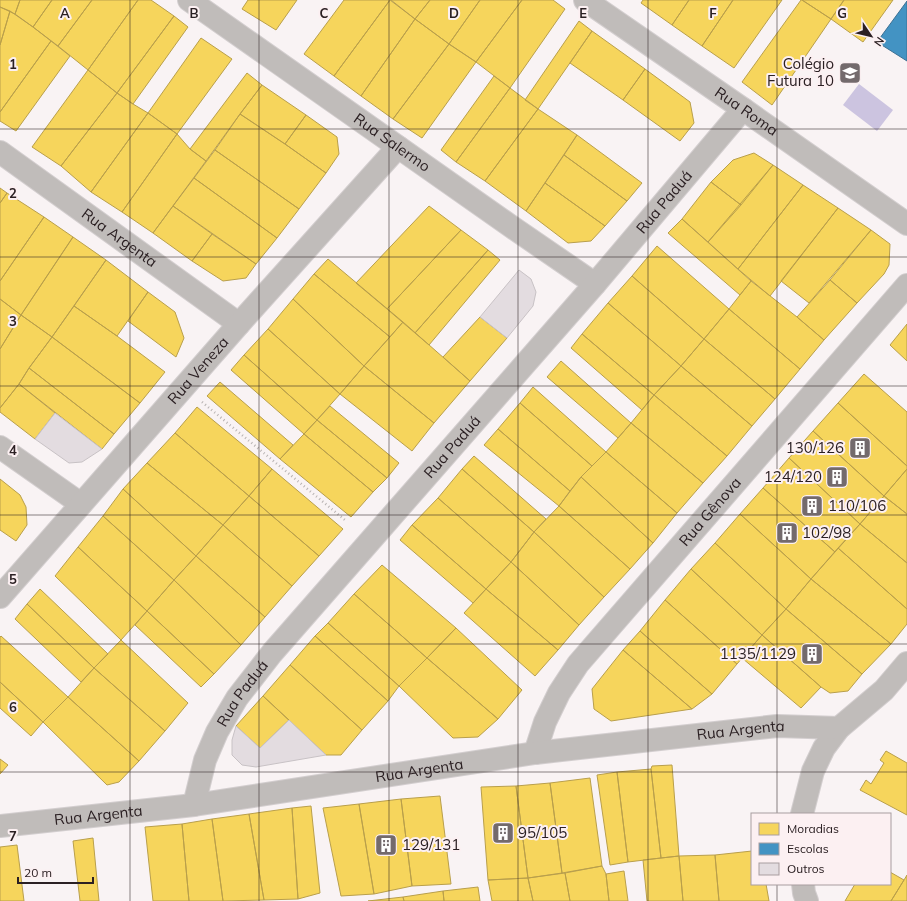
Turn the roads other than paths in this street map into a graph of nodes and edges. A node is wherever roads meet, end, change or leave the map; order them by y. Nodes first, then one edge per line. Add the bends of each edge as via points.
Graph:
1 (189, 0) edge
2 (585, 0) edge
3 (743, 109) junction
4 (398, 147) junction
5 (0, 152) edge
6 (907, 224) edge
7 (595, 284) junction
8 (907, 285) edge
9 (239, 324) junction
10 (0, 447) edge
11 (81, 504) junction
12 (0, 597) edge
13 (907, 663) edge
14 (839, 728) junction
15 (535, 753) junction
16 (194, 804) junction
17 (802, 813) edge
18 (0, 826) edge
19 (803, 885) edge
20 (807, 901) edge

1 - 4 street, Rua Salermo
2 - 3 street, Rua Roma
3 - 6 street, Rua Roma
3 - 7 street, Rua Paduá
4 - 7 street, Rua Salermo
4 - 9 street, Rua Veneza
5 - 9 street, Rua Argenta
7 - 16 street, Rua Paduá via 272,653 237,698 217,732 205,760
8 - 15 street, Rua Gênova via 578,664 559,693 545,722
9 - 11 street, Rua Veneza
10 - 11 street
11 - 12 street, Rua Veneza
13 - 14 street via 884,690
14 - 15 street, Rua Argenta via 777,726
14 - 17 street via 824,748 813,771
15 - 16 street, Rua Argenta
16 - 18 street, Rua Argenta
19 - 20 street

